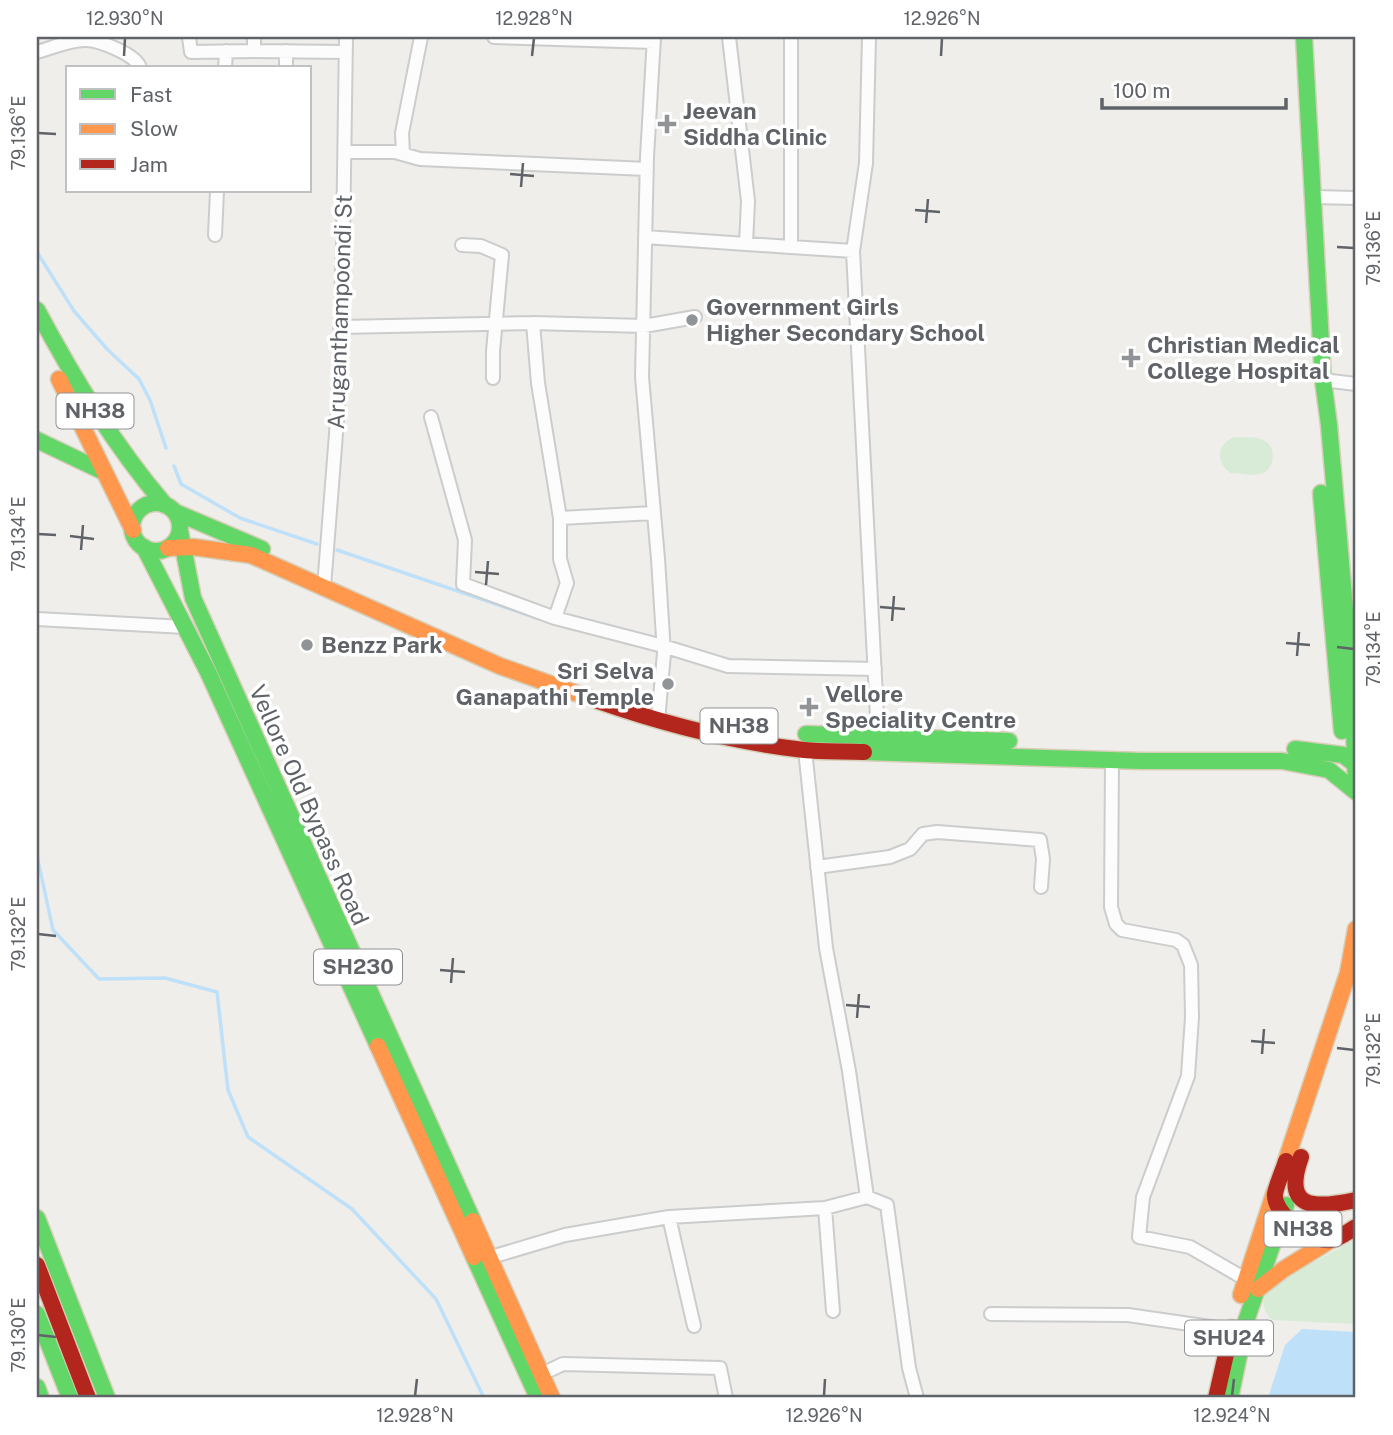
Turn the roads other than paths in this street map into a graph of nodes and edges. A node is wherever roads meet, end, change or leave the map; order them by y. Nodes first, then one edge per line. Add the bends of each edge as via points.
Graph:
1 (190, 37) edge
2 (254, 37) edge
3 (346, 37) edge
4 (421, 37) edge
5 (494, 37) edge
6 (729, 37) edge
7 (791, 37) edge
8 (869, 37) edge
9 (1304, 37) edge
10 (654, 40) edge
11 (226, 51) junction
12 (254, 51) junction
13 (286, 51) junction
14 (37, 52) edge
15 (346, 52) junction
16 (139, 66) edge
17 (225, 66) edge
18 (286, 66) edge
19 (345, 152) junction
20 (403, 155) junction
21 (647, 169) junction
22 (218, 192) edge
23 (1312, 197) junction
24 (1356, 198) edge
25 (215, 234) dead end
26 (646, 237) junction
27 (746, 243) junction
28 (462, 245) dead end
29 (791, 247) junction
30 (853, 251) junction
31 (37, 310) edge
32 (695, 317) dead end
33 (533, 323) junction
34 (496, 324) junction
35 (644, 326) junction
36 (341, 327) junction
37 (37, 338) edge
38 (493, 378) dead end
39 (1323, 380) junction
40 (1356, 384) edge
41 (431, 416) dead end
42 (37, 440) edge
43 (102, 471) junction
44 (170, 508) junction
45 (654, 513) junction
46 (560, 518) junction
47 (133, 530) junction
48 (177, 542) junction
49 (144, 547) junction
50 (324, 582) junction
51 (555, 618) junction
52 (37, 619) edge
53 (185, 627) junction
54 (663, 646) junction
55 (876, 669) junction
56 (658, 715) junction
57 (878, 736) junction
58 (805, 750) junction
59 (1351, 752) edge
60 (1112, 760) junction
61 (1349, 781) edge
62 (1356, 792) edge
63 (817, 867) junction
64 (1041, 887) dead end
65 (1356, 929) edge
66 (1356, 985) edge
67 (1295, 1174) junction
68 (1278, 1183) junction
69 (867, 1197) junction
70 (1356, 1200) edge
71 (1332, 1206) junction
72 (825, 1208) junction
73 (669, 1217) junction
74 (37, 1218) edge
75 (1284, 1223) junction
76 (1356, 1227) edge
77 (1331, 1240) junction
78 (488, 1258) junction
79 (37, 1265) edge
80 (1252, 1284) junction
81 (833, 1311) dead end
82 (37, 1314) edge
83 (991, 1314) dead end
84 (694, 1326) dead end
85 (1231, 1330) junction
86 (546, 1372) dead end
87 (100, 1381) junction
88 (37, 1387) edge
89 (87, 1394) edge
90 (41, 1398) edge
91 (69, 1398) edge
92 (107, 1398) edge
93 (538, 1398) edge
94 (552, 1398) edge
95 (726, 1398) edge
96 (917, 1398) edge
97 (1216, 1398) edge
98 (1230, 1398) edge

1 - 11 street via 191,52
2 - 12 street
3 - 15 street, Aruganthampoondi St
4 - 20 street via 402,133
5 - 10 street
6 - 27 street via 748,201
7 - 29 street
8 - 30 street via 866,163
9 - 23 main road
10 - 21 street
11 - 12 street
11 - 17 street
12 - 13 street
13 - 15 street
13 - 18 street
14 - 16 street via 88,40 128,54
15 - 19 street, Aruganthampoondi St
19 - 20 street
19 - 36 street, Aruganthampoondi St
20 - 21 street
21 - 26 street
22 - 25 street
23 - 24 street
23 - 39 main road
26 - 27 street
26 - 35 street
27 - 29 street
28 - 34 street via 481,246 502,255
29 - 30 street
30 - 55 street
31 - 44 main road, NH38 via 75,382 147,485
32 - 35 street
33 - 34 street
33 - 35 street
33 - 46 street
34 - 36 street
34 - 38 street
35 - 45 street via 642,377
36 - 50 street, Aruganthampoondi St
37 - 43 main road, NH38
39 - 40 street
39 - 59 main road via 1319,464
41 - 51 street via 465,540 463,584
42 - 43 main road
43 - 47 main road, NH38
44 - 47 main road via 151,504 139,511
44 - 48 main road, NH38
44 - 50 main road, NH38
45 - 46 street
45 - 54 street
46 - 51 street via 560,559 567,583
47 - 49 main road, NH38
48 - 49 main road, NH38 via 156,551
48 - 50 main road, NH38 via 251,555
48 - 78 main road, Vellore Old Bypass Road / SH230 via 207,631
49 - 53 main road, Vellore Old Bypass Road / SH230
50 - 56 main road, NH38 via 500,666
51 - 54 street
52 - 53 street
53 - 93 main road, Vellore Old Bypass Road / SH230
54 - 55 street via 728,666
54 - 56 street
55 - 57 street
56 - 57 main road, NH38 via 806,734
56 - 58 main road, NH38 via 725,737
57 - 59 main road, NH38
58 - 60 main road, NH38
58 - 63 street
59 - 61 main road
60 - 61 main road, NH38 via 1282,761 1329,770
60 - 80 street via 1111,907 1116,924 1122,930 1176,940 1184,945 1191,965 1188,1076 1143,1197 1139,1237 1190,1247
61 - 62 main road, NH38
63 - 64 street via 890,858 910,849 923,834 937,832 1040,840
63 - 69 street
65 - 68 main road, NH38 via 1348,973
66 - 67 main road
67 - 71 main road, NH38 via 1296,1194
67 - 75 main road
68 - 75 main road, NH38 via 1276,1203
68 - 80 main road, SHU24
69 - 72 street
69 - 96 street via 887,1205
70 - 71 main road, NH38
71 - 75 main road
72 - 73 street
72 - 81 street
73 - 78 street via 565,1235
73 - 84 street
74 - 87 main road
75 - 77 main road, NH38
75 - 80 main road via 1266,1242
76 - 77 main road, NH38
77 - 80 main road
78 - 94 main road, Vellore Old Bypass Road / SH230
79 - 89 main road
80 - 85 main road, SHU24
80 - 98 main road, SHU24
82 - 91 main road
83 - 85 street via 1128,1315
85 - 97 main road, SHU24
86 - 95 street via 563,1364 720,1368
87 - 89 main road
87 - 92 main road
88 - 90 main road

